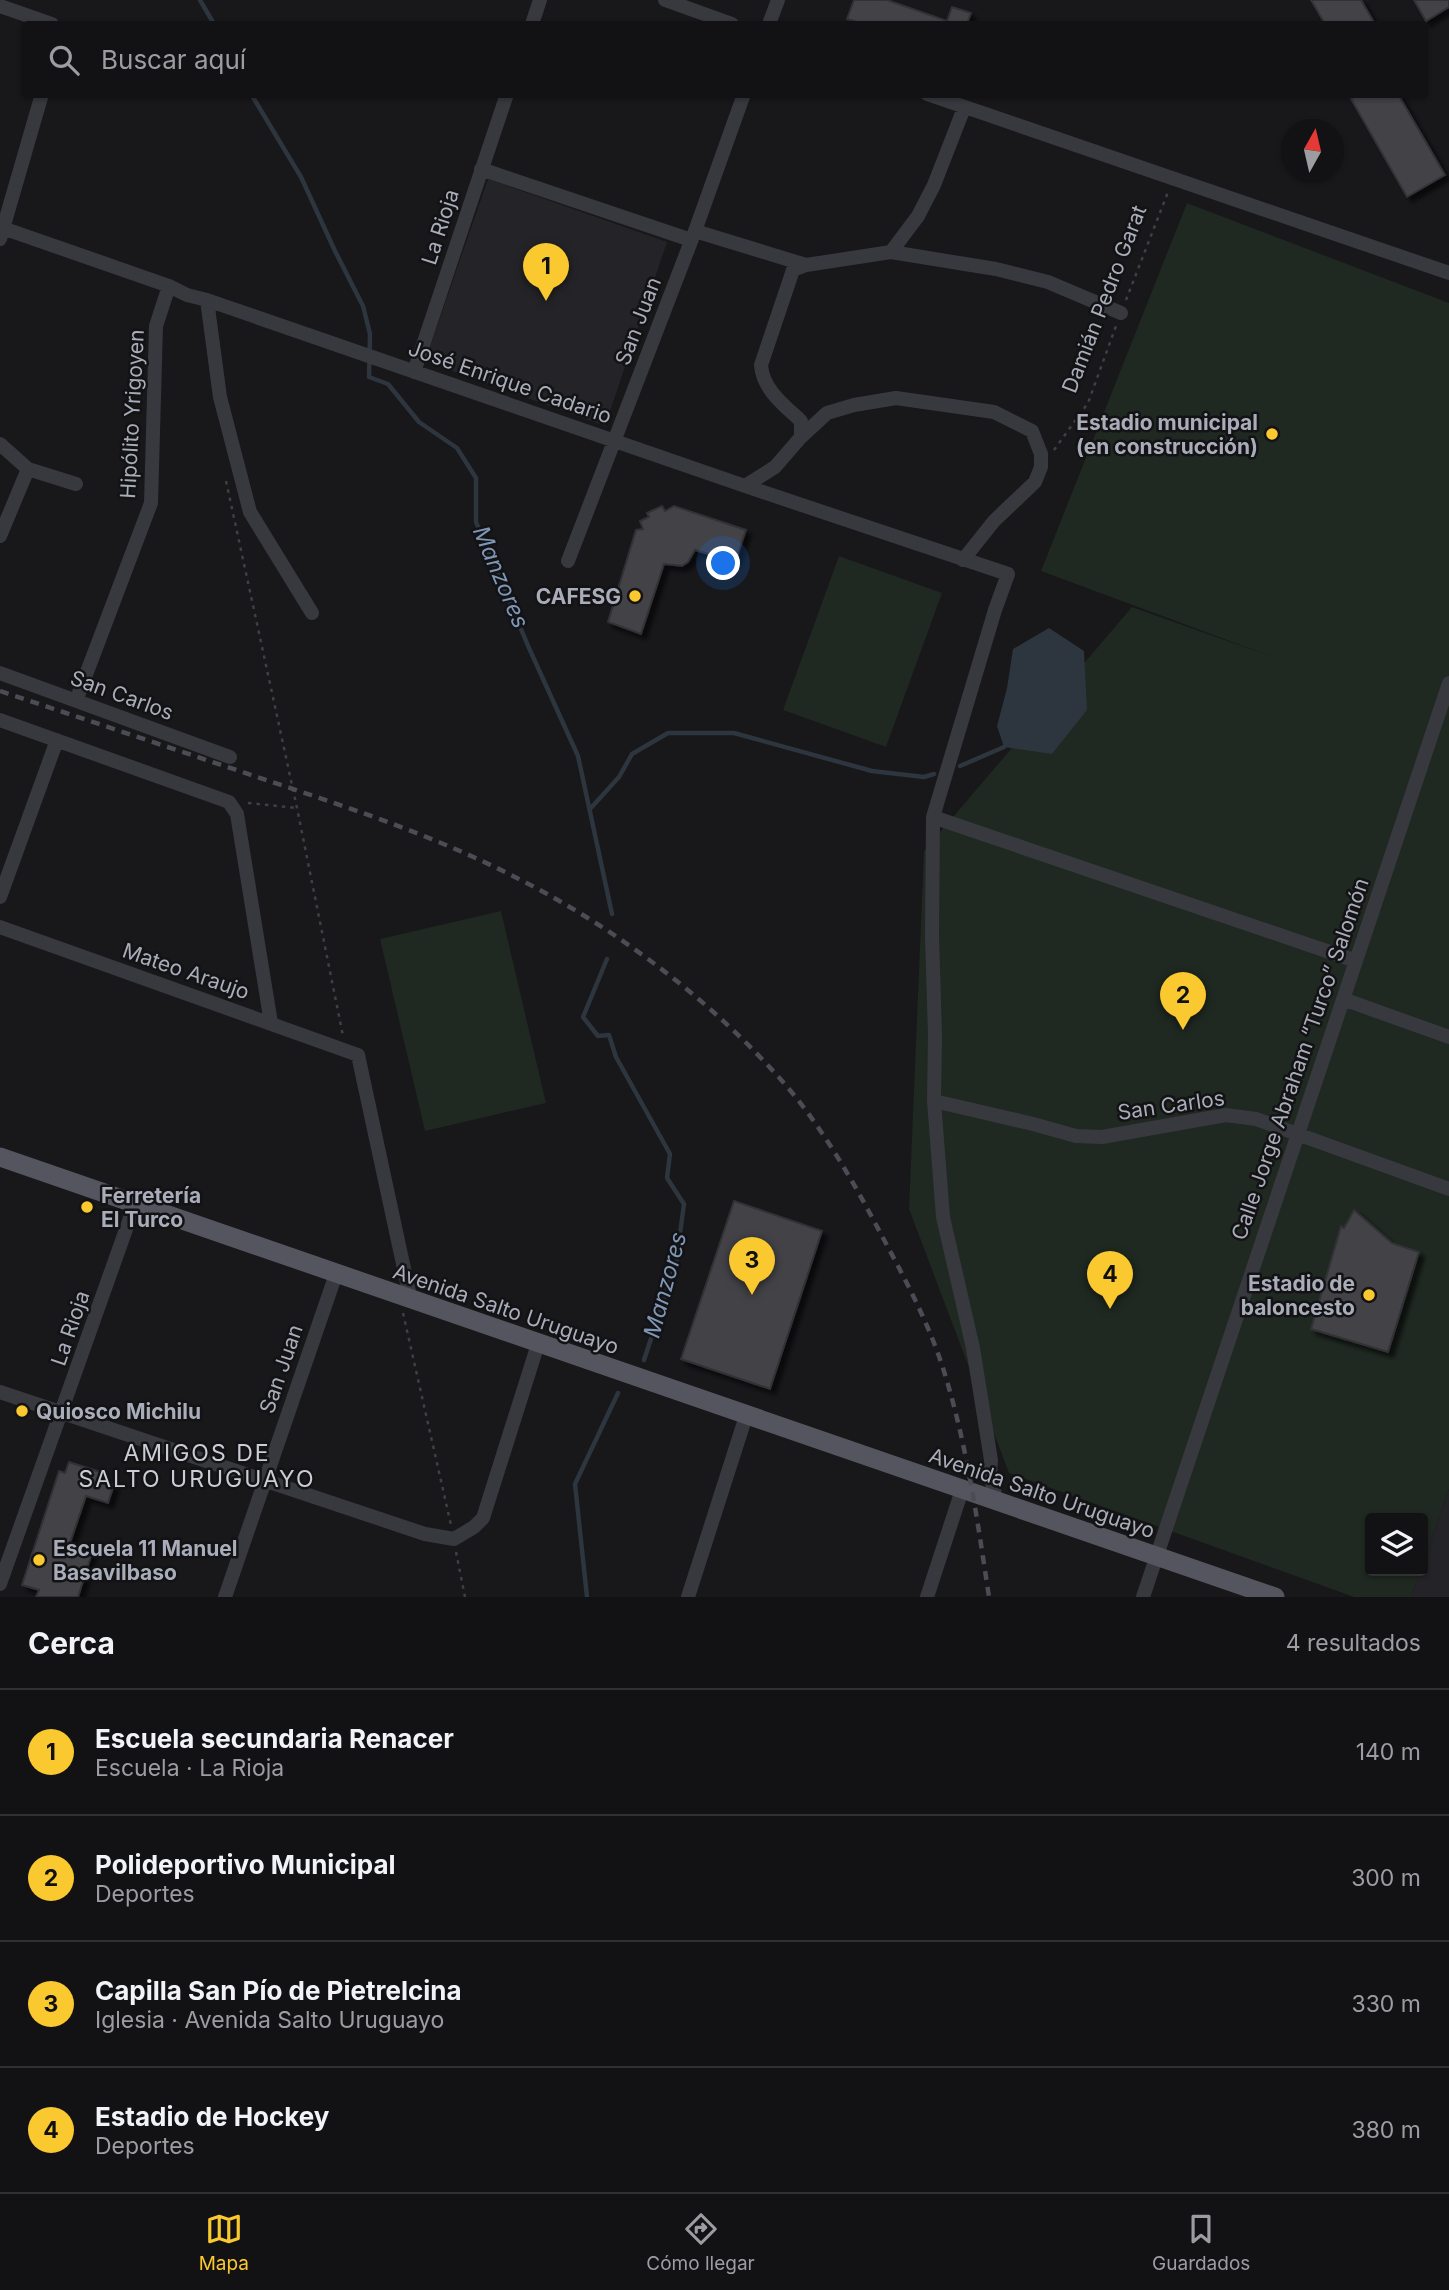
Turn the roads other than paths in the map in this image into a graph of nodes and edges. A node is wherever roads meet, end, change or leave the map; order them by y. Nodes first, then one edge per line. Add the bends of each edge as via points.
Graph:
1 (540, 0) edge
2 (665, 0) edge
3 (778, 0) edge
4 (0, 6) edge
5 (43, 21) edge
6 (532, 21) edge
7 (724, 21) edge
8 (770, 21) edge
9 (41, 98) edge
10 (506, 98) edge
11 (743, 98) edge
12 (938, 98) edge
13 (964, 108) junction
14 (481, 169) junction
15 (1, 232) edge
16 (693, 236) junction
17 (891, 252) junction
18 (806, 265) junction
19 (1449, 273) edge
20 (169, 286) junction
21 (207, 300) junction
22 (1121, 313) road end
23 (414, 372) junction
24 (801, 437) junction
25 (616, 440) junction
26 (0, 444) edge
27 (28, 469) junction
28 (76, 484) dead end
29 (745, 486) junction
30 (0, 536) edge
31 (963, 560) junction
32 (568, 561) dead end
33 (312, 613) dead end
34 (0, 673) edge
35 (1449, 683) edge
36 (76, 701) junction
37 (0, 720) edge
38 (57, 740) junction
39 (230, 757) dead end
40 (933, 817) junction
41 (0, 897) edge
42 (0, 928) edge
43 (1356, 961) junction
44 (1343, 999) junction
45 (271, 1023) junction
46 (1449, 1037) edge
47 (934, 1101) junction
48 (1297, 1135) junction
49 (0, 1157) edge
50 (1449, 1189) edge
51 (135, 1204) junction
52 (336, 1274) junction
53 (405, 1299) junction
54 (538, 1345) junction
55 (0, 1392) edge
56 (62, 1414) junction
57 (746, 1416) junction
58 (265, 1480) junction
59 (962, 1490) junction
60 (997, 1502) junction
61 (1156, 1556) junction
62 (0, 1584) edge
63 (225, 1597) edge
64 (688, 1597) edge
65 (927, 1597) edge
66 (1143, 1597) edge
67 (1275, 1597) edge

1 - 6 street
2 - 7 street
3 - 8 street
4 - 5 street
9 - 15 street
10 - 14 street, La Rioja
11 - 16 street, San Juan
12 - 13 street
13 - 17 street via 934,185
13 - 19 street
14 - 16 street
14 - 23 street, La Rioja
15 - 20 street, José Enrique Cadario
16 - 18 street
16 - 25 street, San Juan
17 - 18 street
17 - 22 street via 1048,282
18 - 24 street via 793,270 761,365 762,378 771,391 801,421
20 - 21 street, José Enrique Cadario
20 - 36 street, Hipólito Yrigoyen via 156,326 151,503
21 - 23 street, José Enrique Cadario
21 - 33 street via 220,397 250,512
23 - 25 street, José Enrique Cadario
24 - 29 street via 775,467
24 - 31 street via 827,413 896,398 994,412 1032,430 1041,454 1035,482 994,521
25 - 29 street, José Enrique Cadario
25 - 32 street, San Juan
26 - 27 street
27 - 28 street
27 - 30 street
29 - 31 street, José Enrique Cadario
31 - 40 street, José Enrique Cadario via 1008,574
34 - 36 street, San Carlos
35 - 43 street, Calle Jorge Abraham “Turco” Salomón
36 - 39 street, San Carlos
37 - 38 street
38 - 41 street
38 - 45 street via 229,802 236,811
40 - 43 street
40 - 47 street
42 - 45 street, Mateo Araujo
43 - 44 street, Calle Jorge Abraham “Turco” Salomón
44 - 46 street
44 - 48 street, Calle Jorge Abraham “Turco” Salomón
45 - 53 street, Mateo Araujo via 358,1055
47 - 48 street, San Carlos via 1076,1136 1102,1137 1226,1115 1256,1119
47 - 60 street via 943,1217 973,1348
48 - 50 street, San Carlos
48 - 61 street, Calle Jorge Abraham “Turco” Salomón
49 - 51 main road, Avenida Salto Uruguayo
51 - 52 main road, Avenida Salto Uruguayo
51 - 56 street, La Rioja
52 - 53 main road, Avenida Salto Uruguayo
52 - 58 street, San Juan
53 - 54 main road, Avenida Salto Uruguayo
54 - 57 main road, Avenida Salto Uruguayo
54 - 58 street via 483,1518 454,1539 425,1534
55 - 56 street
56 - 58 street
56 - 62 street, La Rioja
57 - 59 main road, Avenida Salto Uruguayo
57 - 64 street
58 - 63 street, San Juan
59 - 60 main road, Avenida Salto Uruguayo
59 - 65 street
60 - 61 main road, Avenida Salto Uruguayo
61 - 66 street, Calle Jorge Abraham “Turco” Salomón
61 - 67 main road, Avenida Salto Uruguayo

